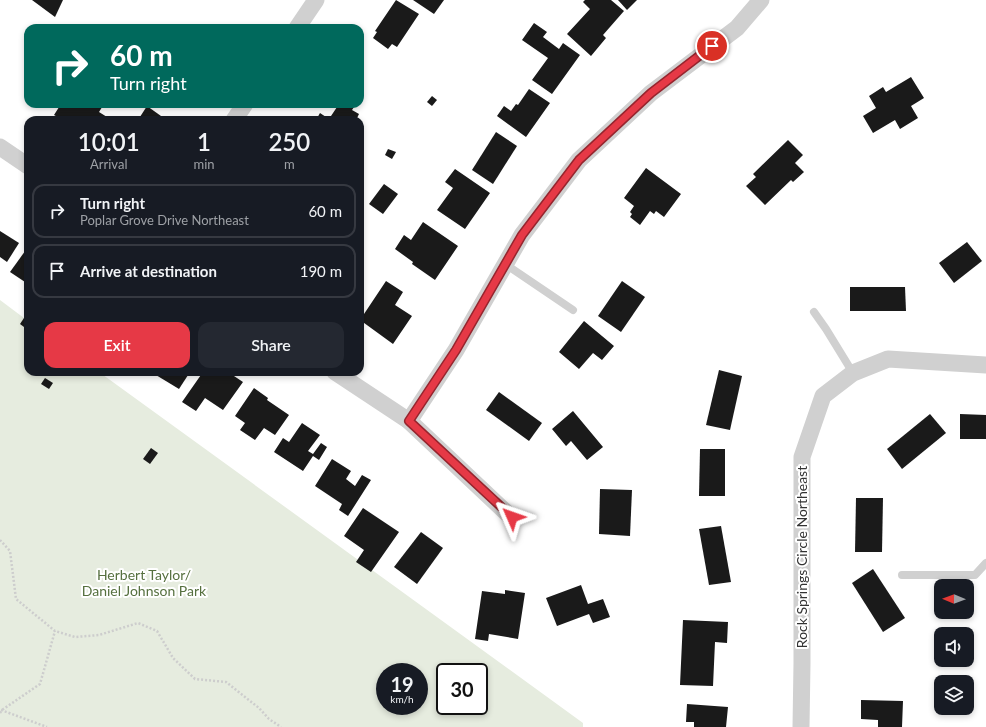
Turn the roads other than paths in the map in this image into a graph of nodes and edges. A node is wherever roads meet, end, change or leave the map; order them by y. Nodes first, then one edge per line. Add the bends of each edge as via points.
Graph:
1 (316, 0) edge
2 (762, 0) edge
3 (300, 24) edge
4 (0, 147) edge
5 (24, 163) edge
6 (505, 264) junction
7 (573, 310) dead end
8 (814, 312) dead end
9 (986, 365) edge
10 (853, 373) junction
11 (341, 376) edge
12 (409, 421) junction
13 (512, 517) dead end
14 (986, 562) edge
15 (902, 574) dead end
16 (801, 727) edge

1 - 3 street
2 - 6 street via 737,28 651,93 579,160 522,235
4 - 5 street
6 - 7 lane
6 - 12 street via 456,350
8 - 10 lane
9 - 10 street, Rock Springs Circle Northeast via 888,359
10 - 16 street, Rock Springs Circle Northeast via 823,396 802,457
11 - 12 street
12 - 13 street
14 - 15 lane via 975,575

